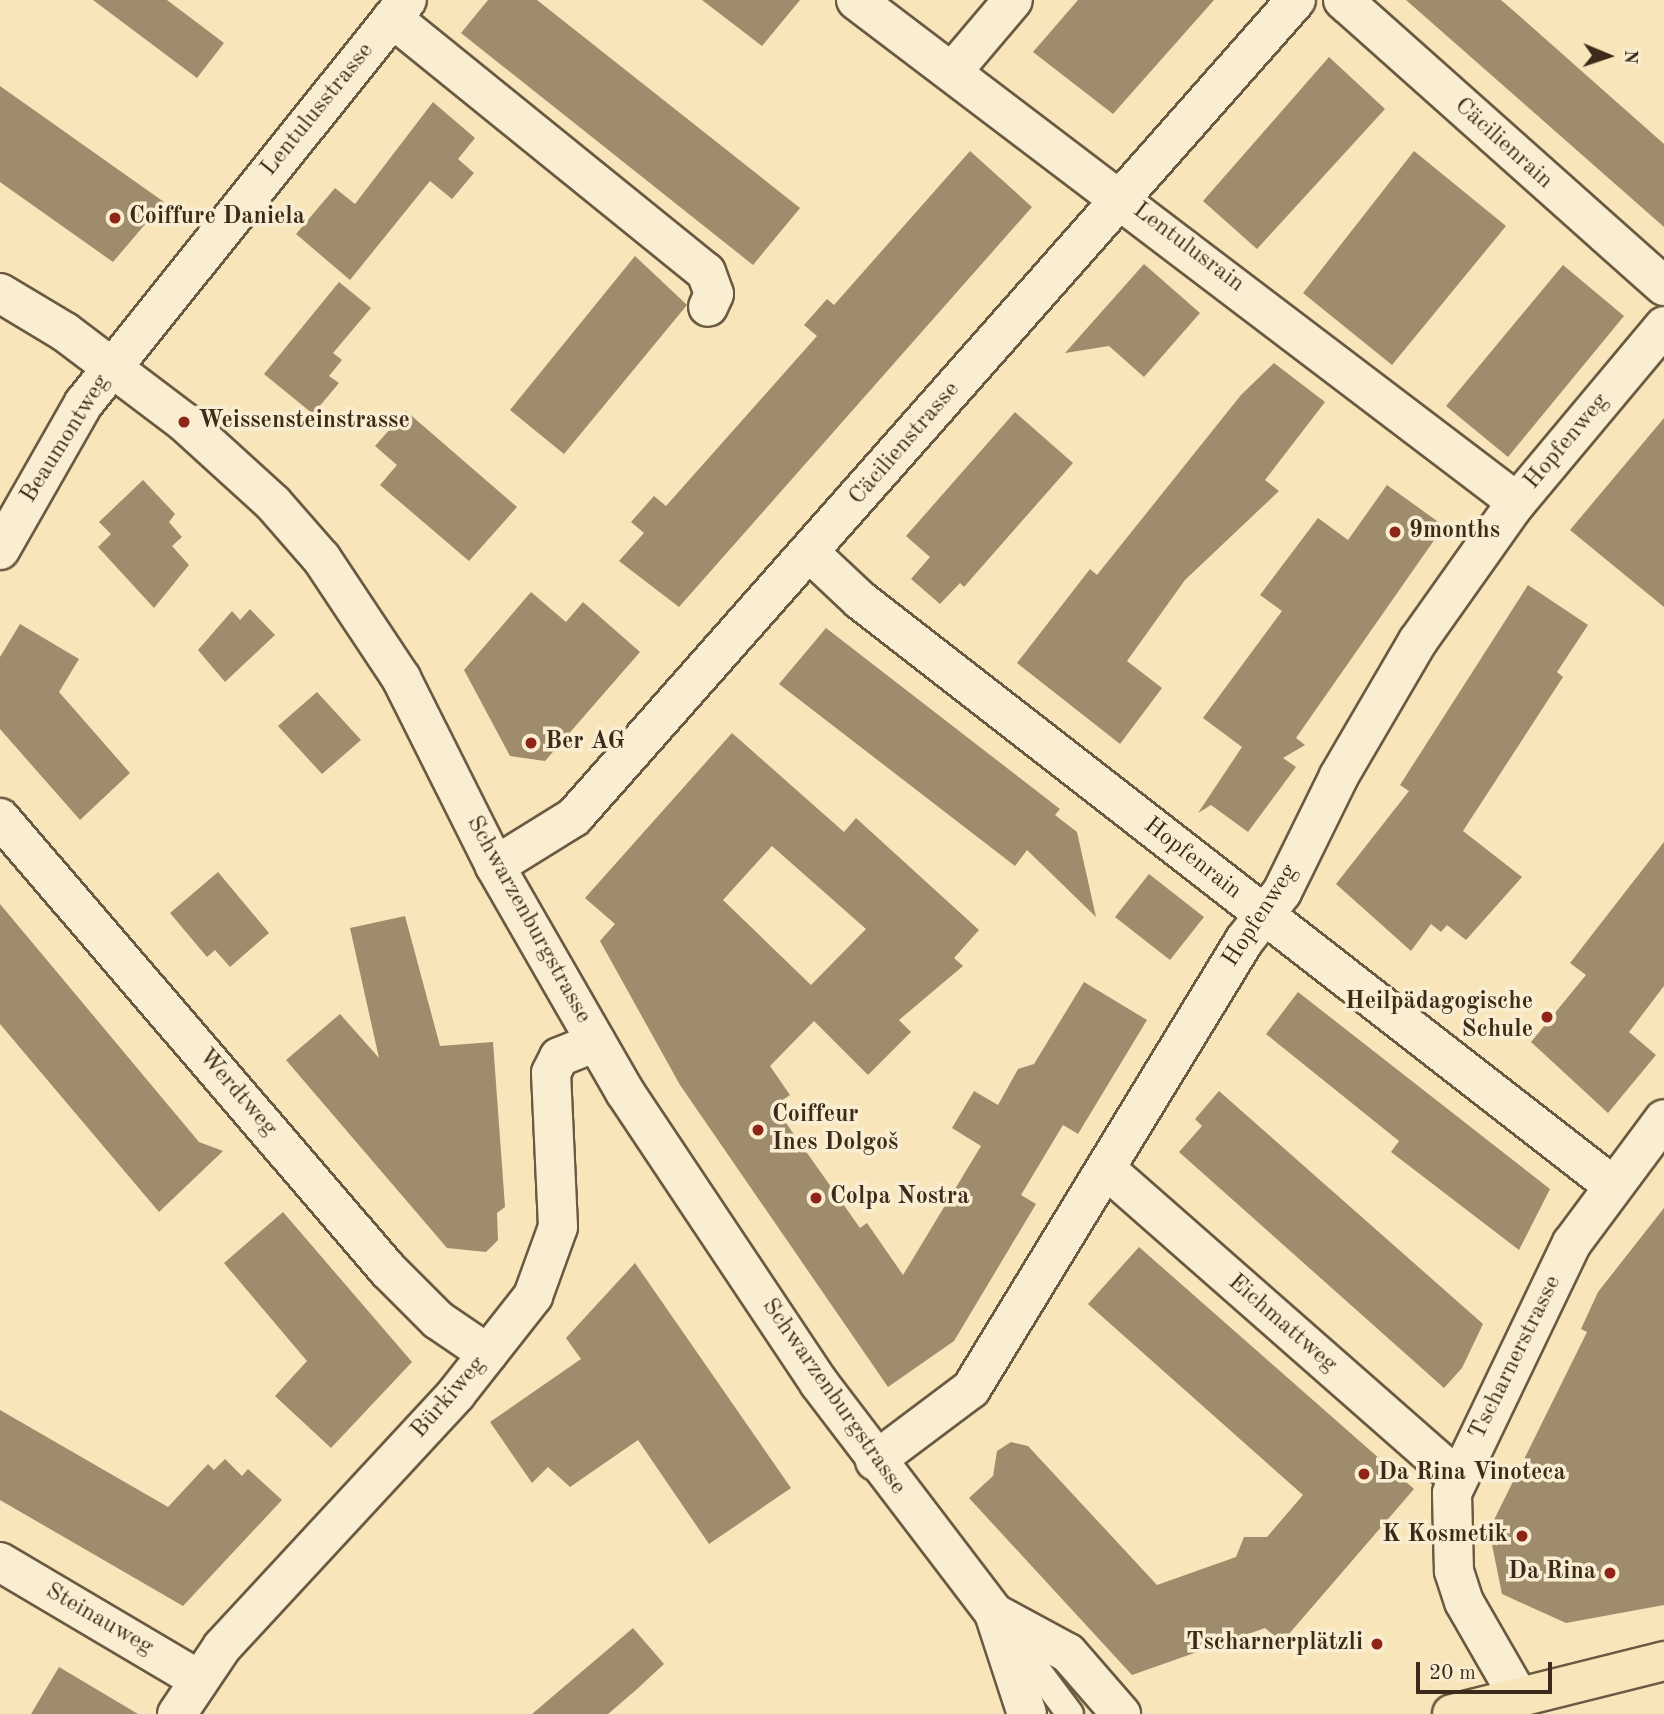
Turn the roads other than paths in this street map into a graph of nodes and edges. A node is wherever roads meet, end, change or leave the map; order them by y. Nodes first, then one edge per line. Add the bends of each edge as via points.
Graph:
1 (856, 0) edge
2 (1013, 0) edge
3 (1296, 0) edge
4 (1343, 0) edge
5 (399, 9) edge
6 (952, 72) junction
7 (1119, 198) junction
8 (1664, 286) edge
9 (0, 293) edge
10 (708, 307) dead end
11 (1664, 326) edge
12 (111, 365) junction
13 (1517, 502) junction
14 (0, 550) edge
15 (810, 553) junction
16 (0, 818) edge
17 (495, 866) junction
18 (1265, 915) junction
19 (596, 1042) junction
20 (1664, 1119) edge
21 (1106, 1169) junction
22 (1612, 1185) junction
23 (488, 1354) junction
24 (875, 1461) junction
25 (1458, 1478) junction
26 (0, 1562) edge
27 (994, 1613) junction
28 (1664, 1661) edge
29 (198, 1679) junction
30 (1517, 1695) junction
31 (177, 1714) edge
32 (1027, 1714) edge
33 (1070, 1714) edge
34 (1121, 1714) edge
35 (1452, 1714) edge

1 - 6 street, Lentulusrain
2 - 6 street
3 - 7 street, Cäcilienstrasse
4 - 8 street, Cäcilienrain
5 - 10 street, Lentulusstrasse via 706,272 714,294
5 - 12 street, Lentulusstrasse
6 - 7 street, Lentulusrain
7 - 13 street, Lentulusrain
7 - 15 street, Cäcilienstrasse
9 - 12 street, Schwarzenburgstrasse
11 - 13 street, Hopfenweg
12 - 14 street, Beaumontweg
12 - 17 street, Schwarzenburgstrasse via 220,453 322,559 401,678
13 - 18 street, Hopfenweg via 1402,666
15 - 17 street, Cäcilienstrasse via 574,817
15 - 18 street, Hopfenrain via 860,600
16 - 23 street, Werdtweg via 388,1270 438,1320
17 - 19 street, Schwarzenburgstrasse
18 - 21 street, Hopfenweg
18 - 22 street, Hopfenrain
19 - 23 street, Bürkiweg via 559,1058 551,1073 559,1203 552,1252 533,1296
19 - 24 street, Schwarzenburgstrasse via 658,1144
20 - 22 street, Tscharnerstrasse
21 - 24 street, Hopfenweg via 971,1389
21 - 25 street, Eichmattweg
22 - 25 street, Tscharnerstrasse via 1572,1243
23 - 29 street, Bürkiweg
24 - 27 street, Schwarzenburgstrasse
25 - 30 street, Tscharnerstrasse via 1449,1510 1454,1571 1464,1602
26 - 29 street, Steinauweg
27 - 32 street, Schwarzenburgstrasse
27 - 33 lane, Schwarzenburgstrasse
27 - 34 street, Schwarzenburgstrasse via 1068,1653
28 - 30 main road
29 - 31 street, Bürkiweg
30 - 35 main road

